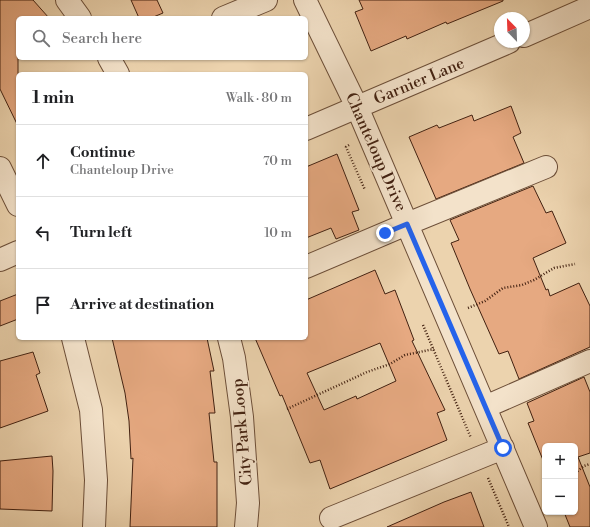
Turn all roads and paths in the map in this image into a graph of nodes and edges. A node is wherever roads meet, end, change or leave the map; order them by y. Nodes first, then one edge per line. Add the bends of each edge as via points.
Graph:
1 (67, 0) edge
2 (266, 0) edge
3 (305, 0) edge
4 (590, 7) edge
5 (79, 16) edge
6 (228, 16) edge
7 (530, 33) edge
8 (495, 48) edge
9 (110, 60) edge
10 (117, 72) edge
11 (357, 107) junction
12 (308, 128) edge
13 (546, 167) dead end
14 (0, 168) edge
15 (16, 201) edge
16 (407, 224) junction
17 (16, 253) edge
18 (0, 260) edge
19 (575, 264) dead end
20 (308, 266) edge
21 (447, 317) junction
22 (74, 340) edge
23 (230, 340) edge
24 (456, 340) junction
25 (590, 360) edge
26 (485, 407) junction
27 (287, 409) dead end
28 (503, 448) junction
29 (590, 464) edge
30 (578, 471) edge
31 (331, 518) dead end
32 (94, 527) edge
33 (246, 527) edge
34 (536, 527) edge

1 - 5 street
2 - 6 street
3 - 11 street, Chanteloup Drive
4 - 7 street
8 - 11 street, Garnier Lane
9 - 10 street
11 - 12 street, Garnier Lane
11 - 16 street, Chanteloup Drive
13 - 16 street
14 - 15 street
16 - 20 street
16 - 21 street, Chanteloup Drive
17 - 18 street
19 - 21 path via 554,268 522,285 503,288 485,301
21 - 24 street, Chanteloup Drive
22 - 32 street via 91,410 96,480
23 - 33 street, City Park Loop via 242,417 248,503
24 - 26 street, Chanteloup Drive
24 - 27 path via 433,350 405,355
25 - 26 street
26 - 28 street, Chanteloup Drive
28 - 31 street
28 - 34 street, Chanteloup Drive
29 - 30 path

